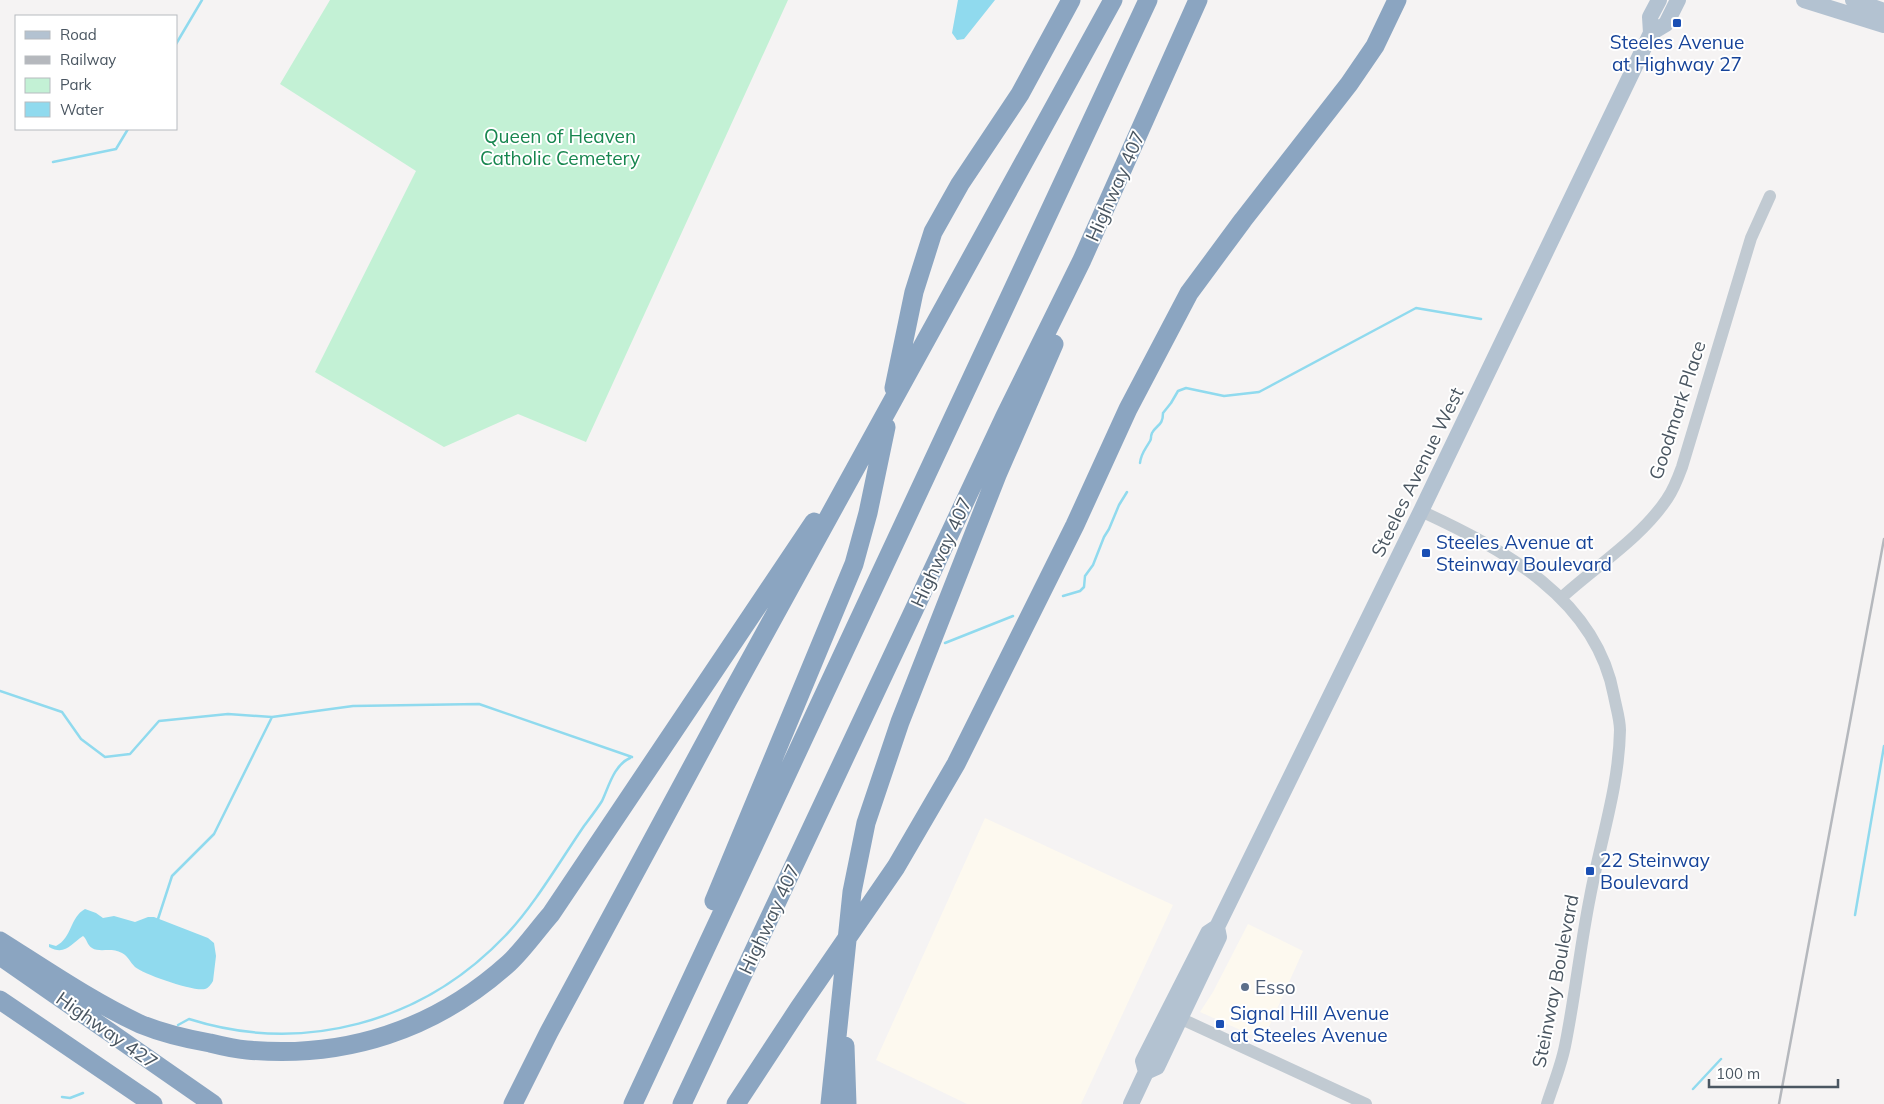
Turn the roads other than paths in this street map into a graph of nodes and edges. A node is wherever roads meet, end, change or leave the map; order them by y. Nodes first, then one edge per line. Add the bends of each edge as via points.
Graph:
1 (1071, 0) edge
2 (1077, 0) edge
3 (1112, 0) edge
4 (1148, 0) edge
5 (1198, 0) edge
6 (1397, 0) edge
7 (1659, 0) edge
8 (1678, 0) edge
9 (1804, 0) edge
10 (1853, 0) edge
11 (1884, 10) edge
12 (1884, 25) edge
13 (1056, 29) junction
14 (1652, 33) junction
15 (1770, 196) dead end
16 (1082, 260) junction
17 (858, 466) junction
18 (1421, 511) junction
19 (1561, 598) junction
20 (0, 941) edge
21 (706, 946) junction
22 (0, 956) edge
23 (840, 995) junction
24 (0, 1000) edge
25 (1174, 1016) junction
26 (86, 1059) junction
27 (141, 1104) edge
28 (153, 1104) edge
29 (213, 1104) edge
30 (513, 1104) edge
31 (633, 1104) edge
32 (682, 1104) edge
33 (736, 1104) edge
34 (830, 1104) edge
35 (847, 1104) edge
36 (1131, 1104) edge
37 (1366, 1104) edge
38 (1547, 1104) edge

1 - 13 highway
2 - 13 highway
3 - 17 highway
4 - 21 highway
5 - 16 highway, Highway 407
6 - 33 highway via 1375,46 1350,84 1189,293 1128,409 1075,525 956,764 896,866
7 - 14 main road, Steeles Avenue West via 1650,17
8 - 14 main road, Steeles Avenue West via 1666,24
9 - 12 main road
10 - 11 main road
13 - 21 highway via 1020,94 960,184 934,232 914,292 868,513 854,564 714,903
14 - 18 main road, Steeles Avenue West
15 - 19 street, Goodmark Place via 1751,238 1682,467 1671,492 1651,520
16 - 23 highway via 1073,300 997,475 900,722 866,823 852,892
16 - 32 highway, Highway 407 via 1005,416
17 - 20 highway via 828,502 551,914 509,962 465,997 423,1021 372,1041 321,1051 246,1050 185,1038 142,1024 98,1002
17 - 30 highway
18 - 19 street, Steinway Boulevard via 1508,557 1544,581
18 - 25 main road, Steeles Avenue West via 1217,928 1219,937
19 - 38 street, Steinway Boulevard via 1579,616 1598,648 1613,687 1620,727 1611,800 1590,897 1564,1048
21 - 31 highway
22 - 29 highway, Highway 427
23 - 34 highway
23 - 35 highway
24 - 26 highway, Highway 427
25 - 36 main road, Steeles Avenue West via 1157,1066 1146,1072
25 - 37 street
26 - 27 highway
26 - 28 highway, Highway 427

